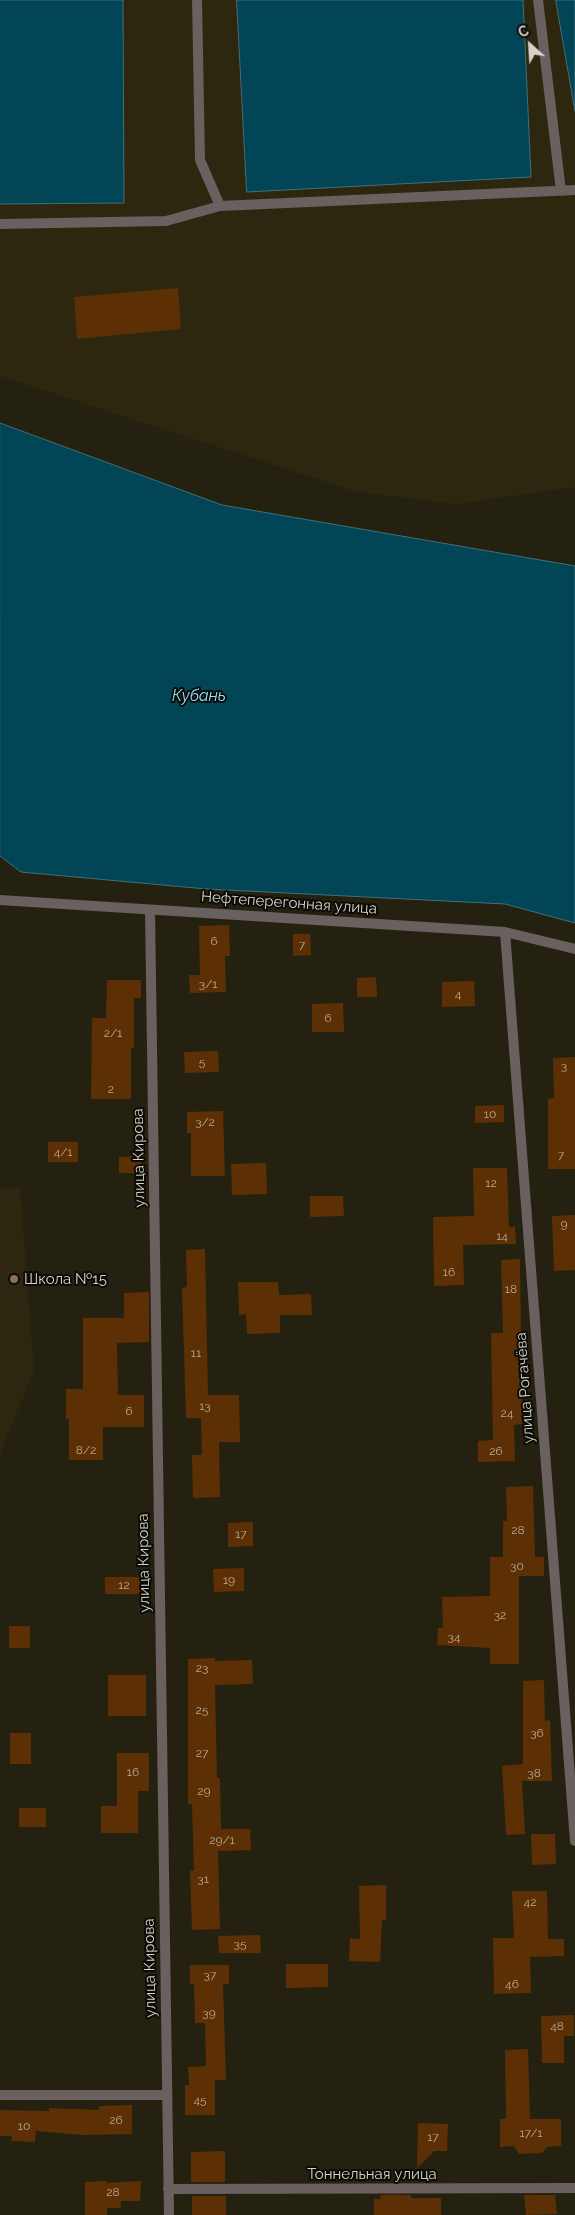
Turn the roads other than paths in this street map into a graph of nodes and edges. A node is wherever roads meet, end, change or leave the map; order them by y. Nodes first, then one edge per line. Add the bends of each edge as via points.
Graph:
1 (197, 0) edge
2 (538, 0) edge
3 (575, 190) edge
4 (562, 191) junction
5 (220, 206) junction
6 (0, 224) edge
7 (0, 900) edge
8 (150, 910) junction
9 (505, 932) junction
10 (575, 949) edge
11 (575, 1841) edge
12 (167, 2094) junction
13 (0, 2095) edge
14 (575, 2188) edge
15 (168, 2189) junction
16 (169, 2215) edge

1 - 5 street via 200,160
2 - 4 street
3 - 4 street
4 - 5 street
5 - 6 street via 166,221
7 - 8 street, Нефтеперегонная улица
8 - 9 street, Нефтеперегонная улица
8 - 12 street, улица Кирова
9 - 10 street, Нефтеперегонная улица
9 - 11 street, улица Рогачёва
12 - 13 street
12 - 15 street, улица Кирова
14 - 15 street, Тоннельная улица
15 - 16 street, улица Кирова

